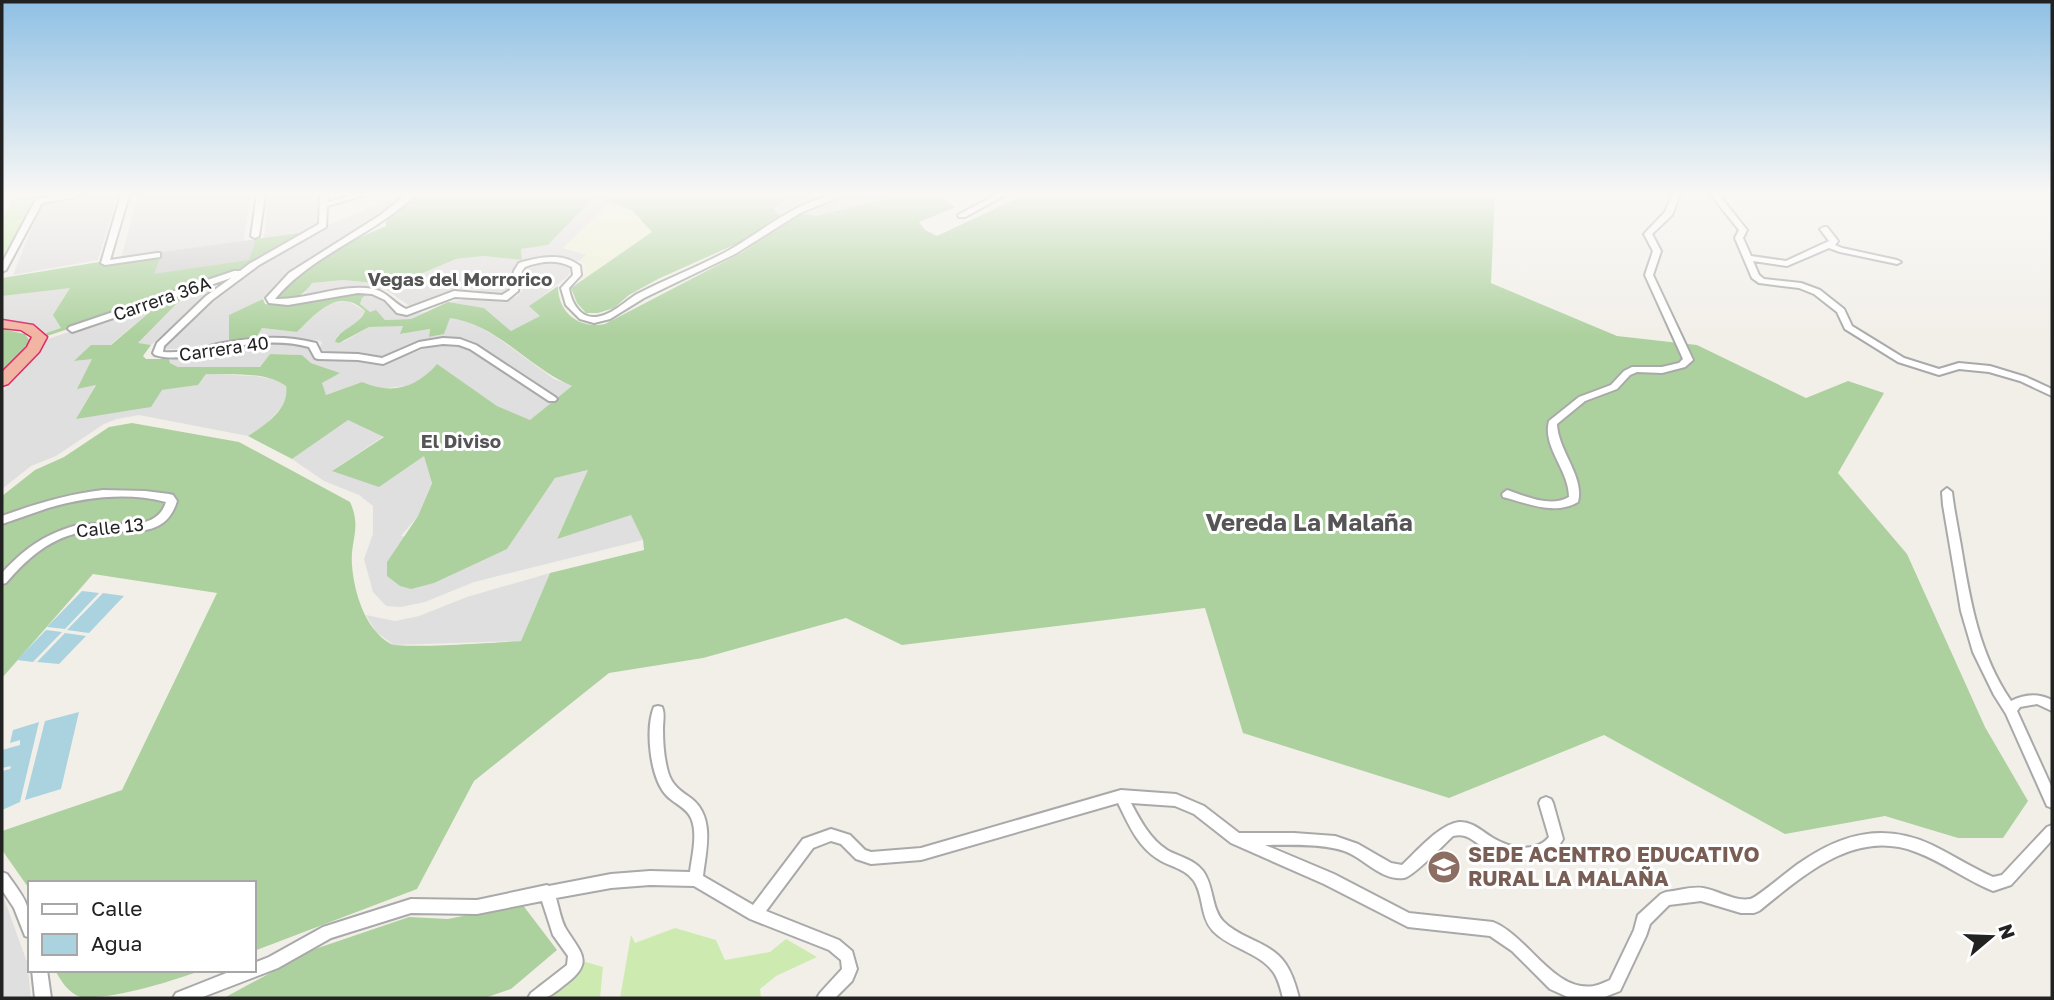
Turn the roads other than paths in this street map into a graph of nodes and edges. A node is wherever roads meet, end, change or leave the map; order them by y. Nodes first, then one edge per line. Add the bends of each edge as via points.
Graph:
1 (17, 242) edge
2 (112, 242) edge
3 (294, 242) edge
4 (345, 242) edge
5 (752, 242) edge
6 (1652, 242) edge
7 (1741, 242) edge
8 (1834, 242) edge
9 (1829, 244) junction
10 (157, 255) dead end
11 (1747, 258) junction
12 (1897, 262) dead end
13 (257, 263) junction
14 (2, 270) edge
15 (2, 324) edge
16 (72, 329) dead end
17 (2, 381) edge
18 (2052, 393) edge
19 (552, 399) dead end
20 (1947, 492) dead end
21 (1507, 494) dead end
22 (2, 520) edge
23 (2, 580) edge
24 (2052, 706) edge
25 (658, 711) dead end
26 (2011, 711) junction
27 (1121, 796) junction
28 (2052, 802) edge
29 (1546, 803) dead end
30 (2052, 831) edge
31 (1236, 839) junction
32 (2, 879) edge
33 (696, 879) junction
34 (547, 892) junction
35 (755, 914) junction
36 (28, 926) edge
37 (256, 969) edge
38 (39, 972) edge
39 (249, 972) edge
40 (43, 998) edge
41 (181, 998) edge
42 (536, 998) edge
43 (825, 998) edge
44 (1292, 998) edge

1 - 14 street
2 - 10 street via 106,263
3 - 13 street, Carrera 36A
4 - 5 street via 292,275 270,295 272,301 375,292 389,296 400,311 407,312 454,293 500,299 514,291 522,265 555,259 569,261 578,271 565,292 582,318 604,318
6 - 21 street via 1657,251 1649,275 1688,360 1662,370 1635,369 1615,387 1583,399 1552,423 1558,454 1576,489 1569,503 1553,505
7 - 11 street
8 - 9 street
9 - 11 street via 1787,264
9 - 12 street
11 - 18 street via 1762,281 1816,292 1841,311 1848,327 1901,360 1939,372 1959,366 1990,369
13 - 16 street, Carrera 36A
13 - 19 street, Carrera 40 via 182,323 157,349 161,355 283,341 313,345 318,356 383,361 419,345 452,341 473,347
15 - 17 highway via 29,328 40,337
20 - 26 street via 1961,594 1971,629 1990,683
22 - 23 street, Calle 13 via 55,501 95,494 140,493 169,498 173,504 164,517 139,527 91,527 52,537 22,558
24 - 26 street via 2038,699 2016,703
25 - 33 street via 662,778 696,814 700,826
26 - 28 street
27 - 31 street via 1176,800 1199,810
27 - 35 street via 921,854 871,858 845,839 831,835 808,843
27 - 44 street via 1149,845 1195,872 1217,925 1241,944 1274,959
29 - 31 street via 1556,839 1550,849 1519,854 1458,828 1398,872 1343,844
30 - 31 street via 2006,880 1993,884 1897,839 1857,841 1820,855 1754,906 1701,894 1666,899 1643,920 1615,986 1593,994 1555,984 1493,929 1408,920
32 - 36 street via 20,904
33 - 34 street via 611,881
33 - 35 street
34 - 37 street via 477,907 411,906 328,932
34 - 42 street via 558,930 576,954 576,962
35 - 43 street via 834,946 847,956 847,976
38 - 40 street
39 - 41 street

